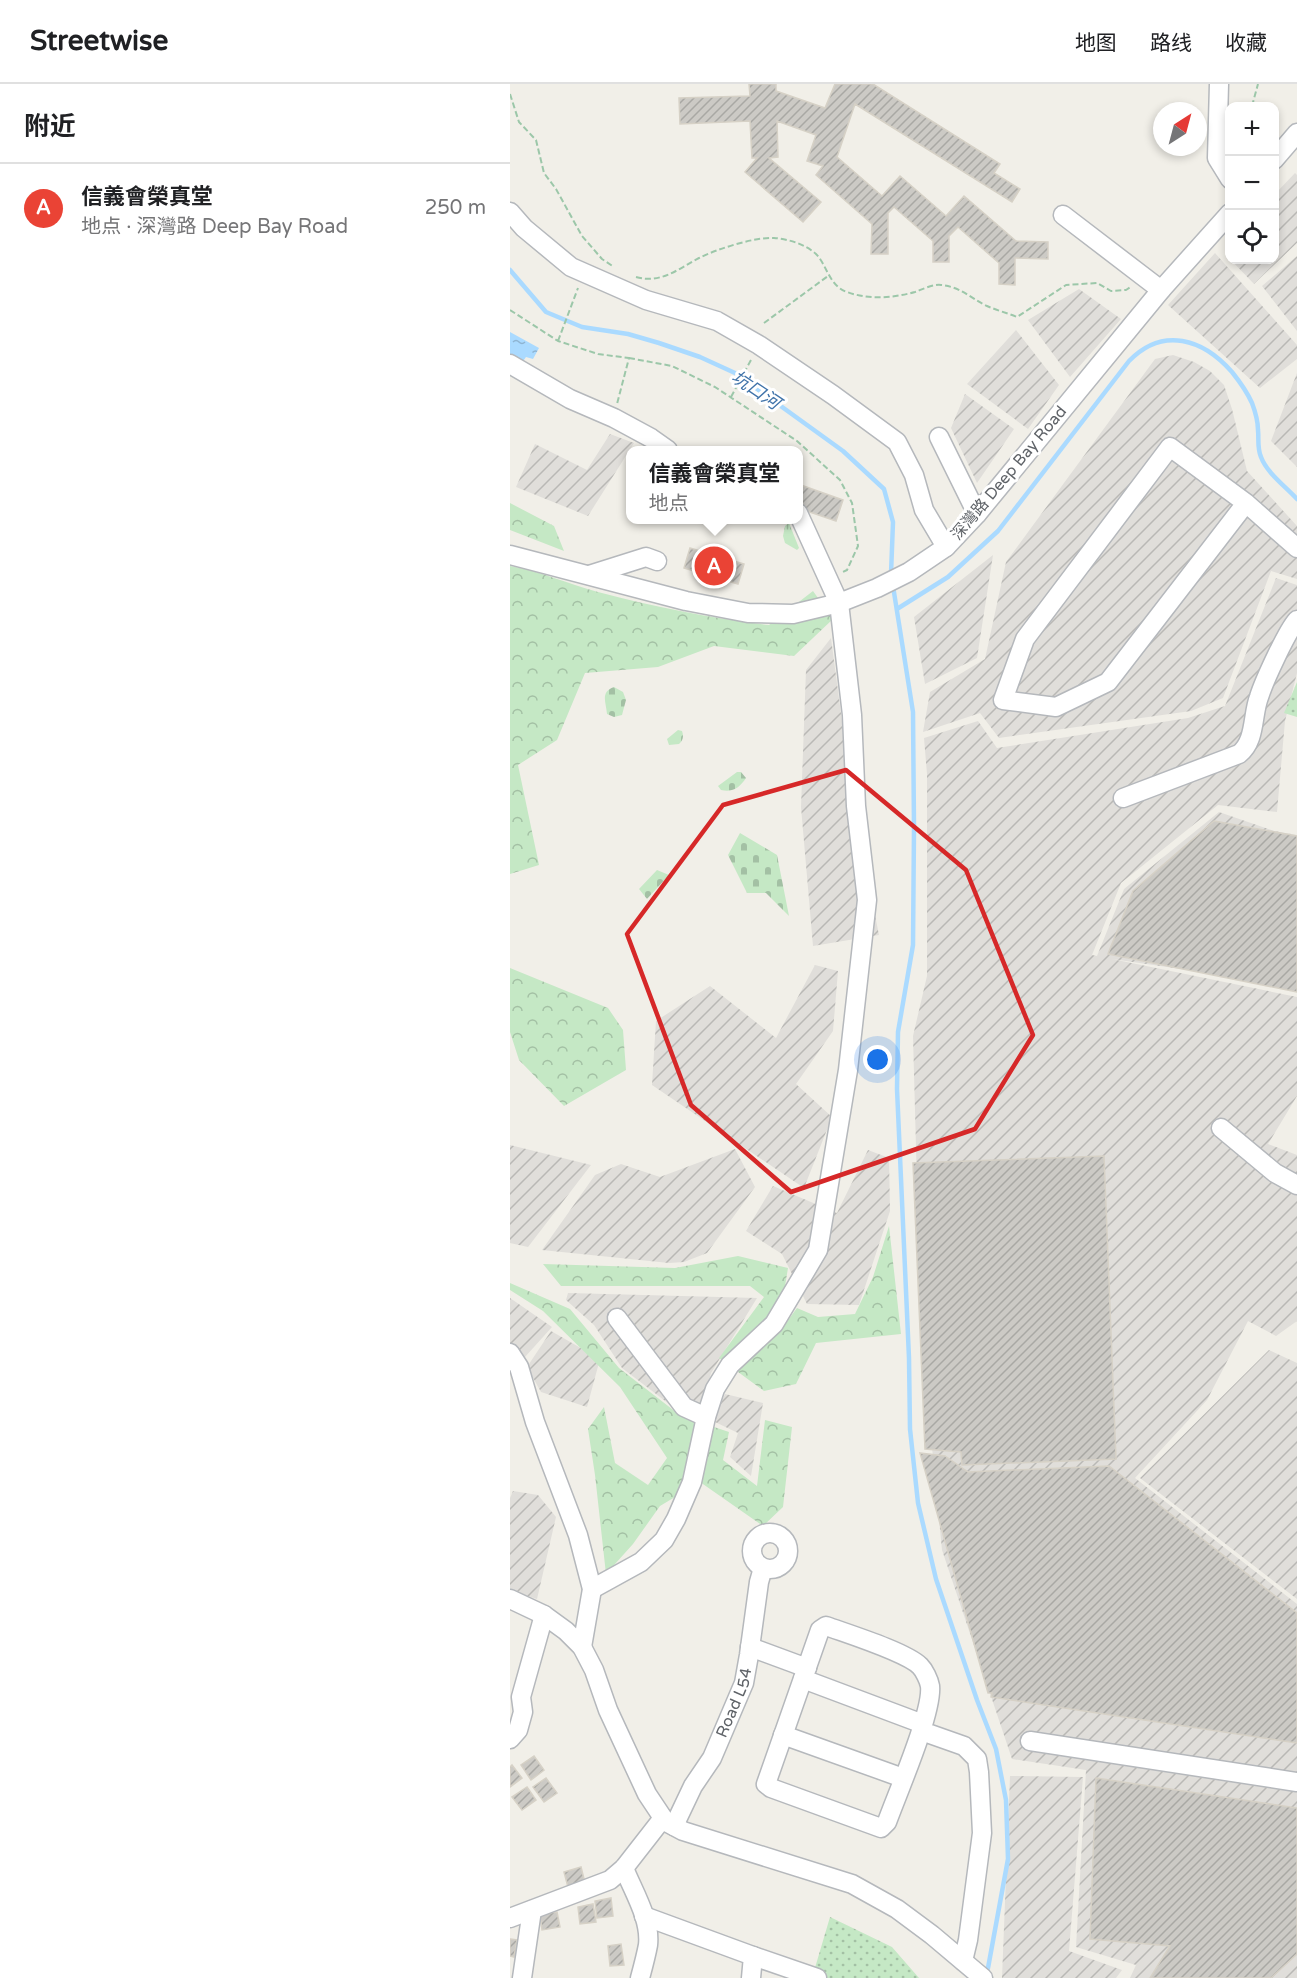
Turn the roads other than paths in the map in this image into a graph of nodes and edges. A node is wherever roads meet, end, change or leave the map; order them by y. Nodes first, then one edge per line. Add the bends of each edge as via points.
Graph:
1 (1219, 84) edge
2 (1297, 133) edge
3 (1278, 156) edge
4 (1225, 171) edge
5 (510, 212) edge
6 (1062, 215) dead end
7 (1225, 219) edge
8 (1161, 290) junction
9 (510, 364) edge
10 (939, 437) dead end
11 (662, 446) edge
12 (1246, 504) junction
13 (977, 514) junction
14 (803, 524) edge
15 (946, 547) junction
16 (1297, 548) edge
17 (510, 555) edge
18 (657, 561) dead end
19 (588, 576) junction
20 (839, 603) junction
21 (1297, 620) edge
22 (1123, 798) dead end
23 (1221, 1128) dead end
24 (1297, 1185) edge
25 (617, 1318) dead end
26 (510, 1353) edge
27 (706, 1417) junction
28 (764, 1568) dead end
29 (592, 1589) junction
30 (510, 1599) edge
31 (544, 1616) junction
32 (582, 1647) junction
33 (750, 1647) junction
34 (805, 1673) junction
35 (926, 1729) junction
36 (783, 1735) junction
37 (510, 1739) edge
38 (1030, 1741) dead end
39 (903, 1778) junction
40 (1297, 1782) edge
41 (668, 1822) junction
42 (624, 1868) junction
43 (532, 1910) junction
44 (644, 1916) junction
45 (510, 1918) edge
46 (753, 1956) junction
47 (963, 1961) junction
48 (522, 1978) edge
49 (640, 1978) edge
50 (751, 1978) edge
51 (817, 1978) edge
52 (983, 1978) edge

1 - 4 street via 1217,158
2 - 3 street
5 - 15 street via 572,267 646,300 717,321 787,364 897,442 914,475 924,510
6 - 8 street
7 - 8 street, 深灣路 Deep Bay Road
8 - 13 street, 深灣路 Deep Bay Road
9 - 11 street
10 - 13 street
12 - 12 street via 1108,682 1056,707 1003,700 1025,639 1170,447
12 - 16 street
13 - 15 street, 深灣路 Deep Bay Road
14 - 20 street
15 - 20 street, 深灣路 Deep Bay Road via 909,572
17 - 19 street, 深灣路 Deep Bay Road
18 - 19 street via 646,557
19 - 20 street, 深灣路 Deep Bay Road via 748,613 793,614
20 - 27 street via 867,900 848,1070 818,1250 774,1324 730,1365 715,1389
21 - 22 street via 1258,698 1246,748
23 - 24 street via 1275,1173
25 - 27 street via 684,1407
26 - 29 street via 519,1366 535,1422 578,1535
27 - 29 street via 692,1482 664,1540 641,1562
28 - 33 street, Road L54
29 - 32 street
30 - 31 street
31 - 32 street
31 - 37 street via 521,1697 523,1712 518,1730
32 - 41 street via 647,1794
33 - 34 street
33 - 41 street, Road L54 via 744,1683 712,1758
34 - 35 street
34 - 35 street via 820,1630 826,1626 909,1658 922,1667 930,1685
34 - 36 street
35 - 39 street
35 - 47 street via 972,1752 979,1772 982,1833
36 - 39 street
36 - 39 street via 766,1784 875,1827 881,1828 886,1822
38 - 40 street
41 - 42 street, Road L54
41 - 47 street via 852,1884 897,1909
42 - 43 street, Road L54 via 610,1880
42 - 44 street
43 - 45 street, Road L54
43 - 48 street
44 - 46 street
44 - 49 street via 648,1944
46 - 50 street
46 - 51 street
47 - 52 street

